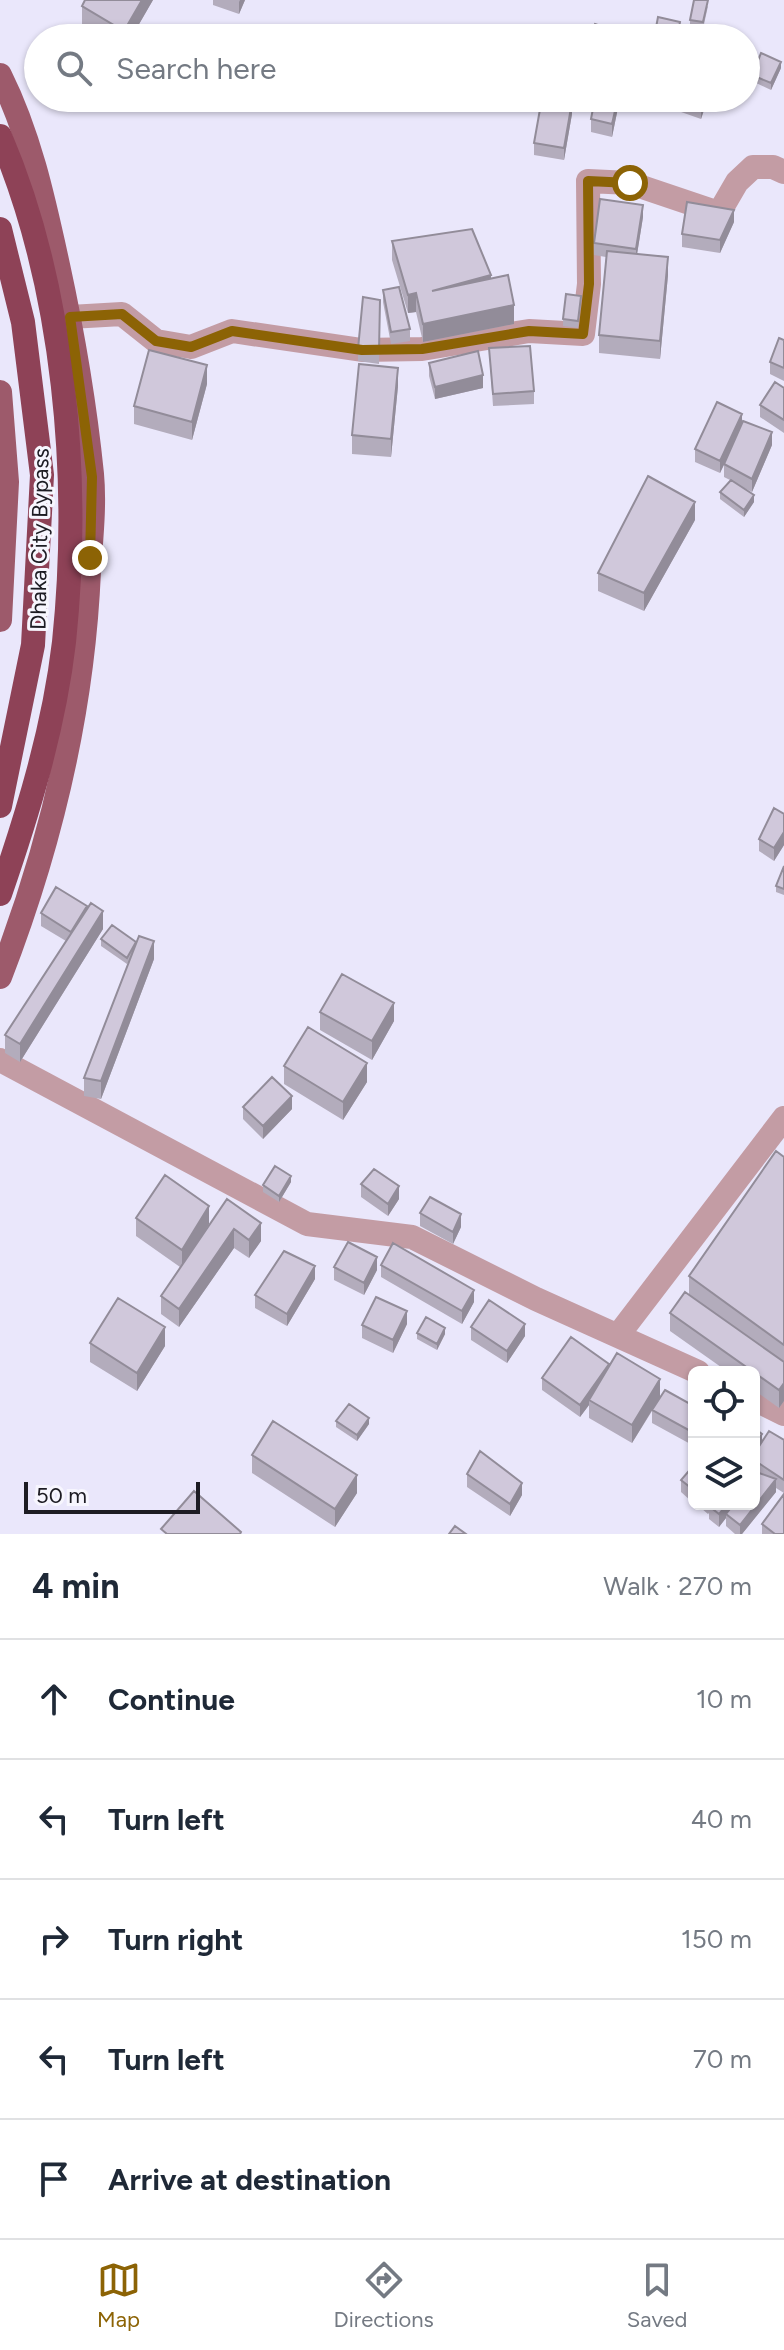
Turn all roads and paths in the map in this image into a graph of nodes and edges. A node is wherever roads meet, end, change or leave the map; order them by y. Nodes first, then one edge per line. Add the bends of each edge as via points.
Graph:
1 (0, 75) edge
2 (0, 136) edge
3 (784, 172) edge
4 (0, 229) edge
5 (70, 317) junction
6 (0, 392) edge
7 (0, 620) edge
8 (0, 806) edge
9 (0, 894) edge
10 (0, 977) edge
11 (0, 1060) edge
12 (784, 1118) edge
13 (619, 1334) junction
14 (688, 1367) edge
15 (760, 1402) edge
16 (784, 1414) edge

1 - 5 main road via 39,175
2 - 9 highway, Dhaka City Bypass via 19,180 52,319 70,479 64,643 32,803
3 - 5 street via 753,167 719,213 630,183 588,181 589,284 583,334 529,331 422,349 362,350 232,331 191,347 156,341 122,314
4 - 8 highway, Dhaka City Bypass via 23,322 42,475 33,645
5 - 10 main road via 92,477 86,640 55,815
6 - 7 main road via 7,482
11 - 13 street via 307,1224 412,1237
12 - 13 street
13 - 14 street
15 - 16 street

